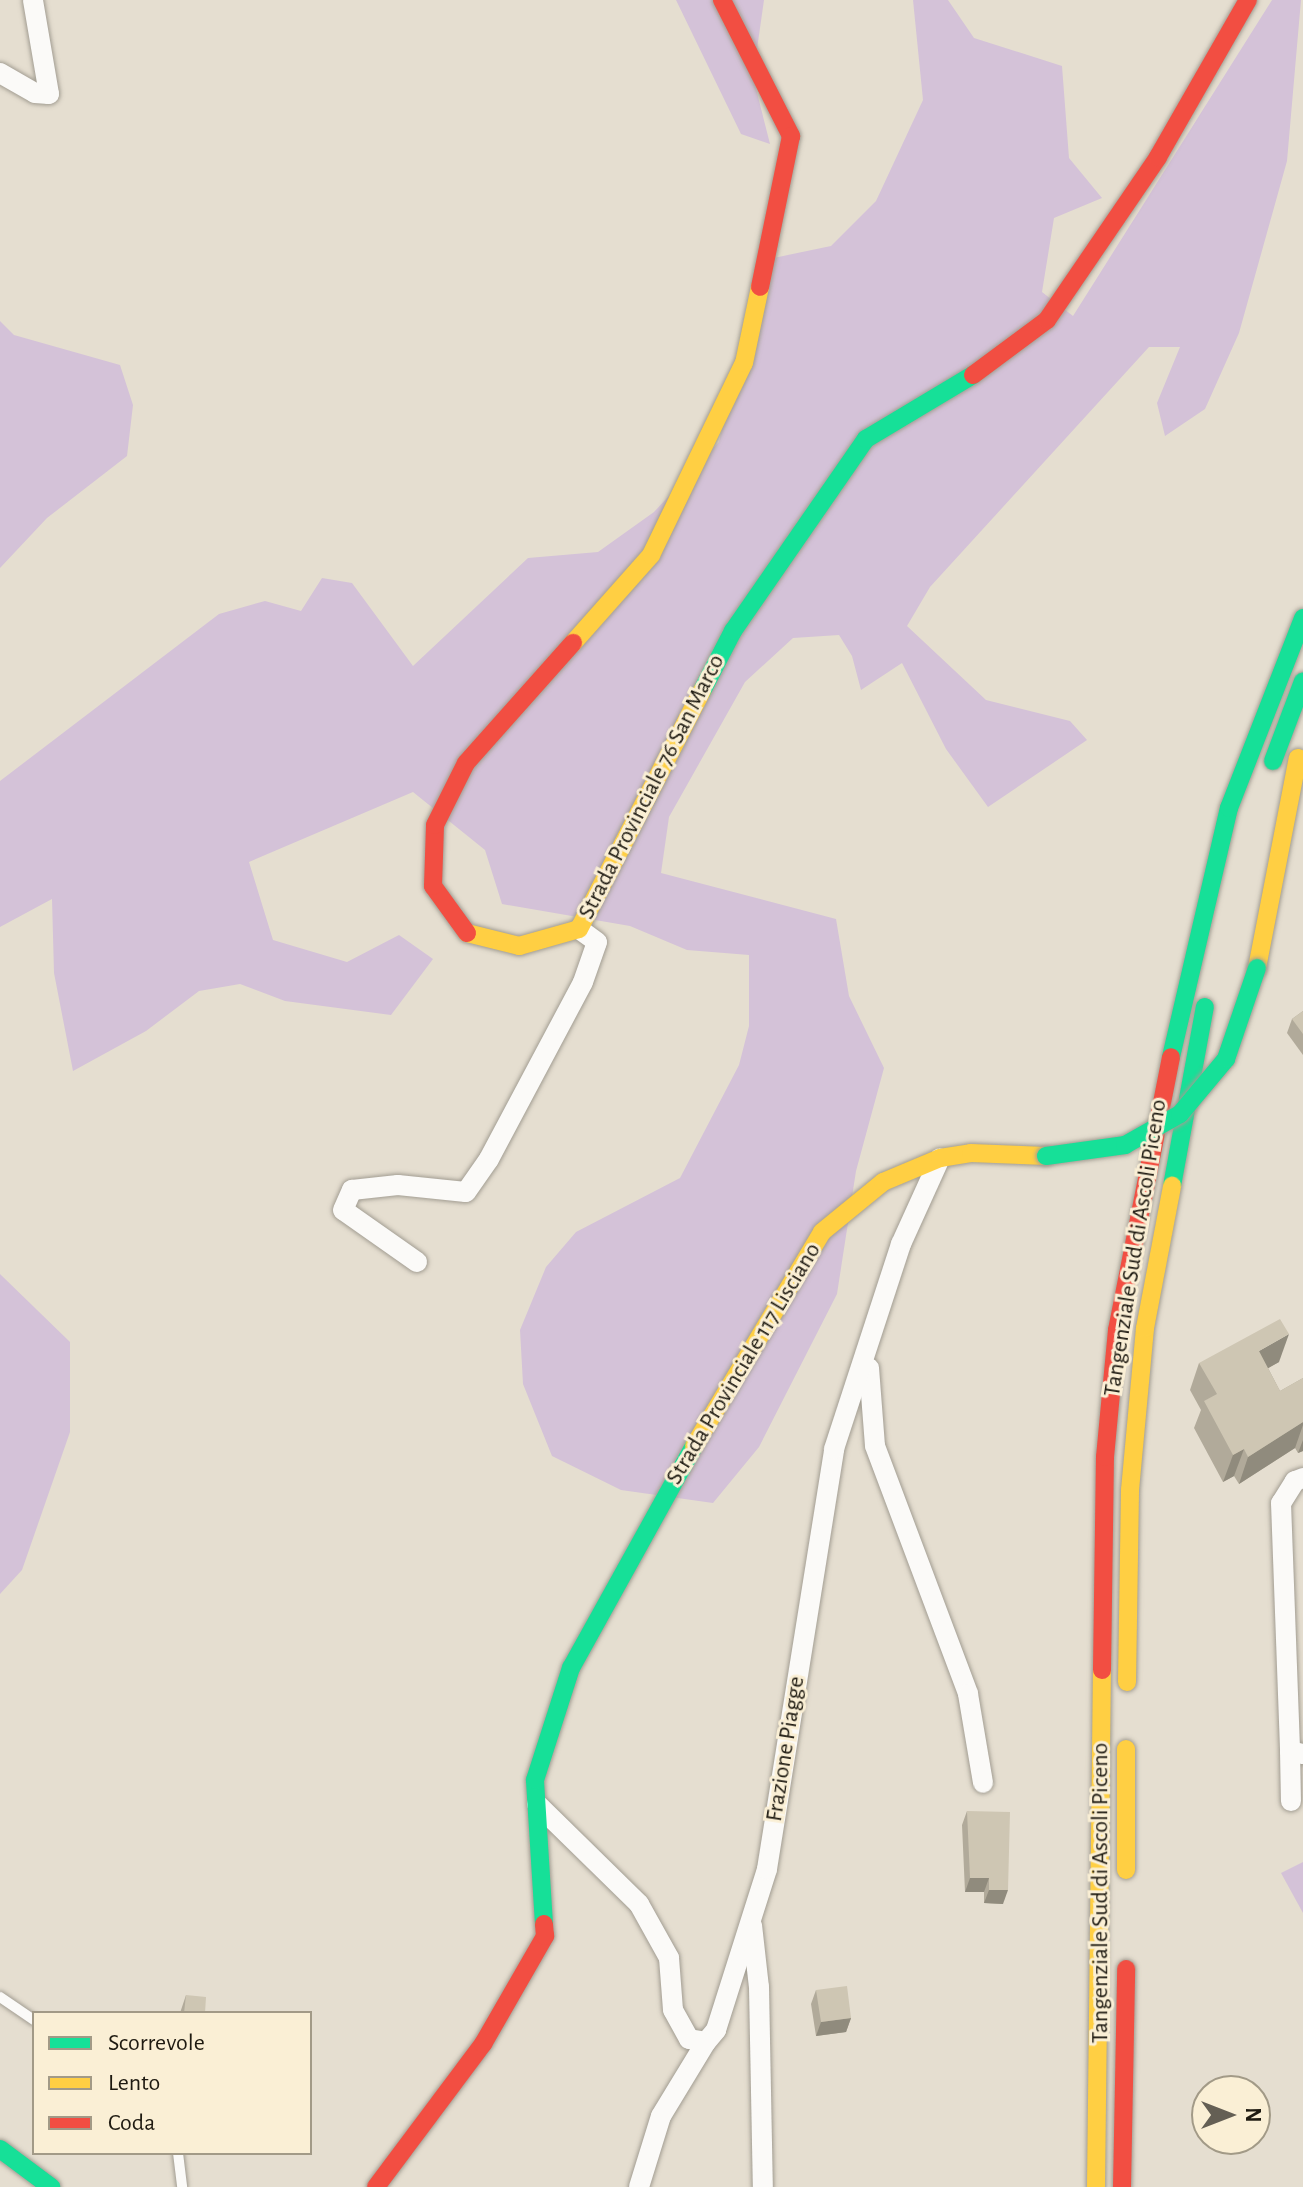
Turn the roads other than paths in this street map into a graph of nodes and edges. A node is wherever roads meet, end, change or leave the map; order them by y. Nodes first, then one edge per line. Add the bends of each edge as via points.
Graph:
1 (33, 0) edge
2 (722, 0) edge
3 (1248, 0) edge
4 (0, 73) edge
5 (1303, 618) edge
6 (1303, 681) edge
7 (1298, 758) dead end
8 (1266, 779) dead end
9 (579, 929) junction
10 (1208, 992) dead end
11 (940, 1158) junction
12 (417, 1262) dead end
13 (878, 1312) junction
14 (1303, 1478) edge
15 (1296, 1752) edge
16 (983, 1783) dead end
17 (1291, 1801) dead end
18 (537, 1804) junction
19 (1126, 1896) dead end
20 (751, 1917) junction
21 (1126, 1944) dead end
22 (0, 1997) edge
23 (32, 2019) edge
24 (706, 2042) junction
25 (0, 2149) edge
26 (178, 2155) edge
27 (51, 2187) edge
28 (182, 2187) edge
29 (376, 2187) edge
30 (639, 2187) edge
31 (763, 2187) edge
32 (1096, 2187) edge
33 (1122, 2187) edge

1 - 4 street via 49,94 35,93
2 - 9 main road, Strada Provinciale 76 San Marco via 791,136 744,363 651,555 466,763 435,825 433,886 464,932 519,946
3 - 9 main road, Strada Provinciale 76 San Marco via 1158,157 1047,320 985,368 866,439 733,631
5 - 32 main road, Tangenziale Sud di Ascoli Piceno via 1229,808 1145,1169 1117,1330 1105,1457
6 - 8 main road
7 - 11 main road, Strada Provinciale 117 Lisciano, bridge via 1257,968 1226,1059 1180,1114 1125,1145 1046,1156 971,1153
9 - 12 street via 597,942 583,982 489,1159 466,1192 398,1185 352,1190 343,1210
10 - 19 main road, Tangenziale Sud di Ascoli Piceno via 1145,1328 1130,1490
11 - 13 street, Frazione Piagge via 901,1244
11 - 18 main road, Strada Provinciale 117 Lisciano via 883,1182 822,1232 646,1527 571,1668 535,1780
13 - 16 street via 867,1378 875,1446 968,1694
13 - 20 street, Frazione Piagge via 834,1449 784,1777
14 - 15 street via 1295,1481 1281,1503
15 - 17 street
18 - 24 street via 639,1904 669,1958 673,2010 689,2039
18 - 29 main road, Strada Provinciale 117 Lisciano via 545,1936 483,2044
20 - 24 street, Frazione Piagge via 716,2030
20 - 31 street via 759,1987
21 - 33 main road, Tangenziale Sud di Ascoli Piceno
22 - 23 lane
24 - 30 street, Frazione Piagge via 661,2116
25 - 27 main road
26 - 28 lane

